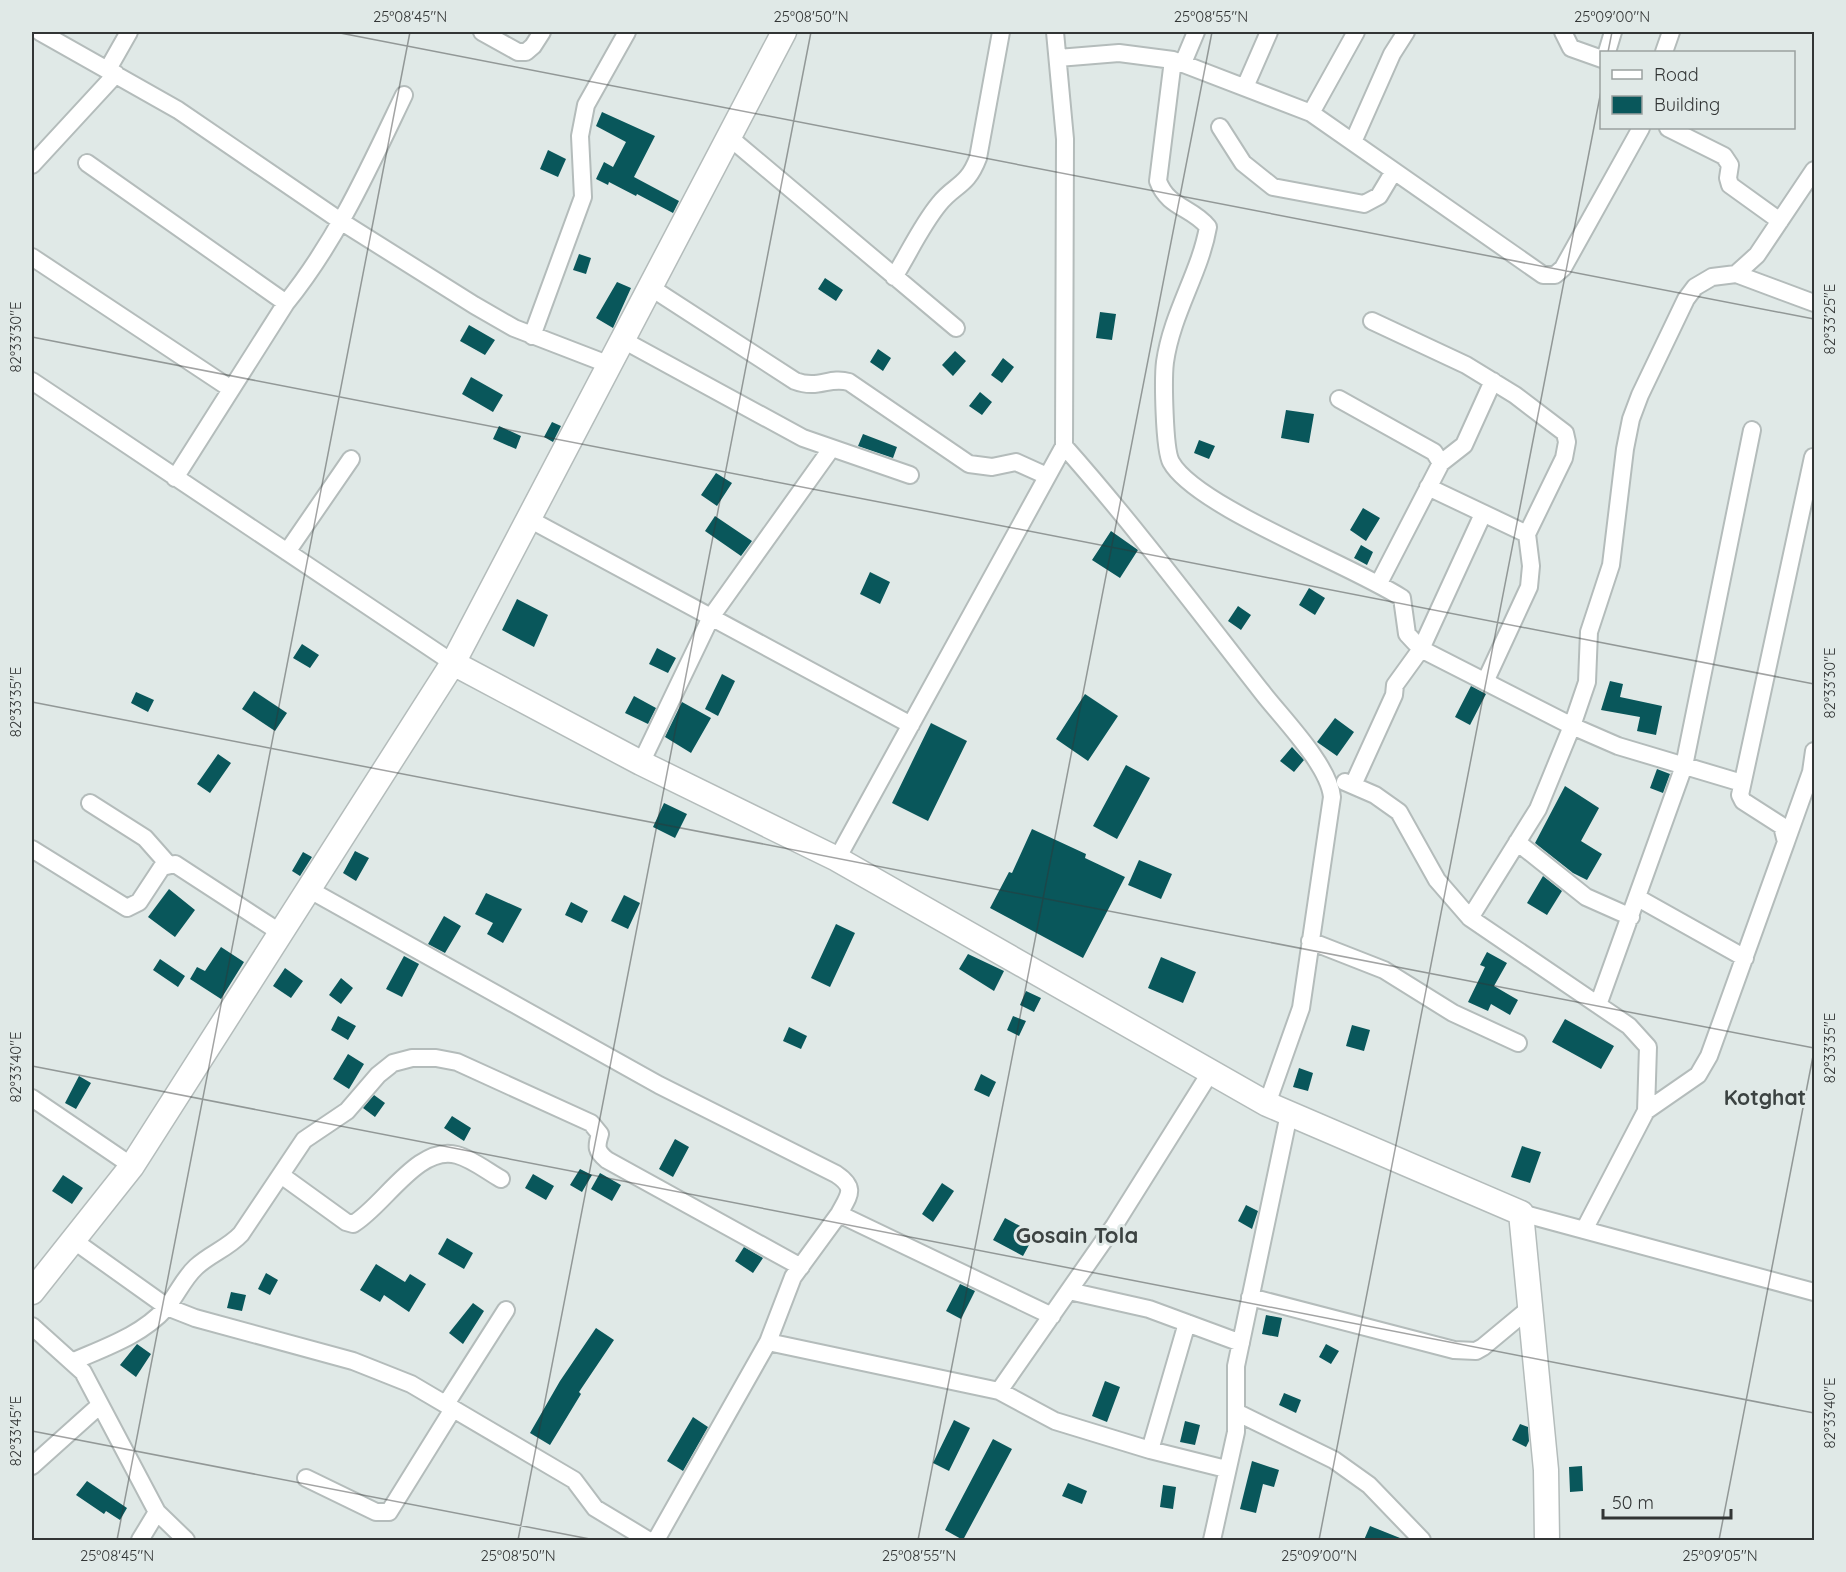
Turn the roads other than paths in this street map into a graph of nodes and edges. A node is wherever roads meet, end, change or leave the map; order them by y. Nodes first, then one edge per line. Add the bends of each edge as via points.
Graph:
1 (40, 32) edge
2 (129, 32) edge
3 (482, 32) edge
4 (542, 32) edge
5 (627, 32) edge
6 (784, 32) edge
7 (1001, 32) edge
8 (1055, 32) edge
9 (1196, 32) edge
10 (1269, 32) edge
11 (1356, 32) edge
12 (1406, 32) edge
13 (1563, 32) edge
14 (1613, 32) edge
15 (1671, 32) edge
16 (69, 38) edge
17 (1607, 51) edge
18 (1664, 51) edge
19 (1058, 58) junction
20 (1600, 58) edge
21 (1178, 61) junction
22 (112, 72) junction
23 (1245, 87) junction
24 (405, 95) dead end
25 (1311, 112) junction
26 (1220, 126) dead end
27 (1640, 129) edge
28 (1670, 129) edge
29 (729, 137) junction
30 (1353, 142) junction
31 (87, 163) dead end
32 (32, 165) edge
33 (1815, 170) edge
34 (1394, 171) junction
35 (1780, 221) junction
36 (342, 222) junction
37 (32, 257) edge
38 (1736, 274) junction
39 (894, 277) junction
40 (650, 287) junction
41 (286, 303) junction
42 (1815, 303) edge
43 (1372, 321) dead end
44 (956, 328) dead end
45 (532, 336) junction
46 (623, 340) junction
47 (610, 365) junction
48 (32, 381) edge
49 (1493, 381) junction
50 (231, 389) junction
51 (1339, 399) dead end
52 (1752, 430) dead end
53 (1064, 446) junction
54 (831, 449) junction
55 (1813, 457) dead end
56 (351, 459) dead end
57 (1440, 463) junction
58 (910, 475) dead end
59 (1047, 476) junction
60 (175, 478) junction
61 (1428, 487) junction
62 (1483, 513) junction
63 (530, 519) junction
64 (1527, 534) junction
65 (287, 552) junction
66 (1379, 583) junction
67 (711, 617) junction
68 (1421, 649) junction
69 (453, 663) junction
70 (1485, 682) junction
71 (911, 724) junction
72 (1572, 726) junction
73 (1815, 752) edge
74 (641, 763) junction
75 (1684, 766) junction
76 (1327, 777) junction
77 (1742, 783) junction
78 (1353, 785) junction
79 (90, 803) dead end
80 (1517, 842) junction
81 (1786, 842) junction
82 (32, 849) edge
83 (837, 860) junction
84 (168, 864) junction
85 (309, 890) junction
86 (1638, 898) junction
87 (1631, 917) junction
88 (1470, 918) junction
89 (281, 933) junction
90 (1310, 941) junction
91 (1745, 958) junction
92 (1598, 1005) junction
93 (1518, 1042) dead end
94 (1210, 1072) junction
95 (32, 1098) edge
96 (1267, 1104) junction
97 (1646, 1111) junction
98 (1289, 1114) junction
99 (132, 1166) junction
100 (281, 1175) junction
101 (501, 1179) dead end
102 (1521, 1213) junction
103 (839, 1214) junction
104 (1584, 1230) junction
105 (73, 1240) junction
106 (801, 1267) junction
107 (1069, 1291) junction
108 (32, 1292) edge
109 (1815, 1292) edge
110 (1250, 1298) junction
111 (167, 1307) junction
112 (1530, 1308) junction
113 (506, 1310) dead end
114 (1052, 1316) junction
115 (1187, 1323) junction
116 (32, 1326) edge
117 (768, 1341) junction
118 (1241, 1343) junction
119 (74, 1361) junction
120 (999, 1391) junction
121 (100, 1405) junction
122 (449, 1406) junction
123 (1236, 1412) junction
124 (1150, 1450) junction
125 (32, 1466) edge
126 (1226, 1469) junction
127 (306, 1478) dead end
128 (157, 1512) junction
129 (1418, 1539) edge
130 (140, 1540) edge
131 (186, 1540) edge
132 (648, 1540) edge
133 (656, 1540) edge
134 (1212, 1540) edge
135 (1547, 1540) edge

1 - 16 street
2 - 22 street
3 - 4 street via 518,52 526,52
5 - 45 street via 586,105 582,120 583,197
6 - 29 street
7 - 39 street via 973,170 935,208
8 - 19 street
9 - 21 street
10 - 23 street
11 - 25 street
12 - 30 street via 1392,54
13 - 20 street via 1570,48
14 - 17 street
15 - 18 street
16 - 22 street
19 - 21 street via 1119,52
19 - 53 street via 1065,139
21 - 23 street
21 - 66 street via 1158,181 1166,198 1208,227 1177,312 1165,364 1166,441 1171,462 1195,488
22 - 32 street
22 - 36 street via 178,110
23 - 25 street
24 - 36 street
25 - 30 street
26 - 34 street via 1242,163 1273,187 1364,204 1379,196
27 - 34 street via 1563,268 1555,274 1543,275
28 - 35 street via 1724,156 1730,165 1730,185
29 - 39 street
29 - 40 street
30 - 34 street
31 - 41 street
33 - 35 street
35 - 38 street via 1757,255
36 - 41 street
36 - 45 street via 474,305
37 - 50 street
38 - 42 street
38 - 72 street via 1712,277 1695,287 1640,395 1624,449 1611,565 1589,632 1587,682
39 - 44 street
40 - 46 street
40 - 59 street via 795,381 812,386 840,379 849,382 969,464 992,467 1016,462
41 - 50 street
43 - 49 street
45 - 47 street
46 - 47 street
46 - 54 street via 774,424
47 - 63 street
48 - 60 street
49 - 57 street via 1464,445
49 - 64 street via 1565,433 1564,458
50 - 60 street
51 - 57 street via 1434,452
52 - 75 street
53 - 59 street
53 - 76 street via 1106,493
54 - 58 street
54 - 67 street
55 - 77 street
56 - 65 street
57 - 61 street
59 - 71 street
60 - 65 street
61 - 62 street
61 - 66 street
62 - 64 street
62 - 68 street
63 - 67 street
63 - 69 street
64 - 70 street via 1529,587
65 - 69 street
66 - 68 street via 1402,598 1407,634
67 - 71 street
67 - 74 street
68 - 70 street
68 - 78 street via 1395,686
69 - 74 street
69 - 85 street
70 - 72 street
71 - 83 street
72 - 75 street via 1618,746
72 - 80 street via 1538,809
73 - 81 street
74 - 83 street
75 - 77 street
75 - 86 street
76 - 78 street
76 - 90 street via 1332,797
77 - 81 street via 1743,801 1782,826
78 - 88 street via 1399,812 1437,880
79 - 84 street via 145,838
80 - 87 street via 1586,897
80 - 88 street
81 - 91 street
82 - 84 street via 127,908 139,902
83 - 94 street
84 - 89 street via 182,867
85 - 89 street
85 - 103 street via 659,1085 836,1174 850,1187
86 - 87 street
86 - 91 street
87 - 92 street
88 - 92 street
89 - 99 street
90 - 93 street via 1384,970 1453,1012
90 - 96 street via 1301,1008
91 - 97 street via 1709,1056 1698,1075
92 - 97 street via 1629,1026 1648,1047
94 - 96 street
94 - 107 street
95 - 99 street
96 - 98 street
97 - 104 street
98 - 102 street
98 - 110 street
99 - 105 street
100 - 101 street via 353,1224 436,1154 459,1155
100 - 106 street via 304,1140 347,1111 393,1063 436,1058 457,1062 591,1123 600,1134 598,1153 607,1160
100 - 111 street via 241,1234 231,1245 198,1265
102 - 104 street
102 - 112 street
103 - 106 street
103 - 114 street
104 - 109 street
105 - 108 street
105 - 111 street
106 - 117 street
107 - 114 street
107 - 115 street via 1149,1309
110 - 112 street via 1454,1350 1476,1351
110 - 118 street
111 - 119 street via 138,1332
111 - 122 street via 383,1371
112 - 135 street via 1546,1470
113 - 122 street
114 - 120 street
115 - 118 street
115 - 124 street
116 - 119 street
117 - 120 street
117 - 133 street
118 - 123 street via 1236,1366
119 - 121 street
120 - 124 street via 1055,1421
121 - 125 street
121 - 128 street
122 - 127 street via 389,1512 376,1512
122 - 132 street via 574,1480 595,1508
123 - 126 street via 1236,1432
123 - 129 street via 1334,1460 1369,1485
124 - 126 street
126 - 134 street
128 - 130 street
128 - 131 street

